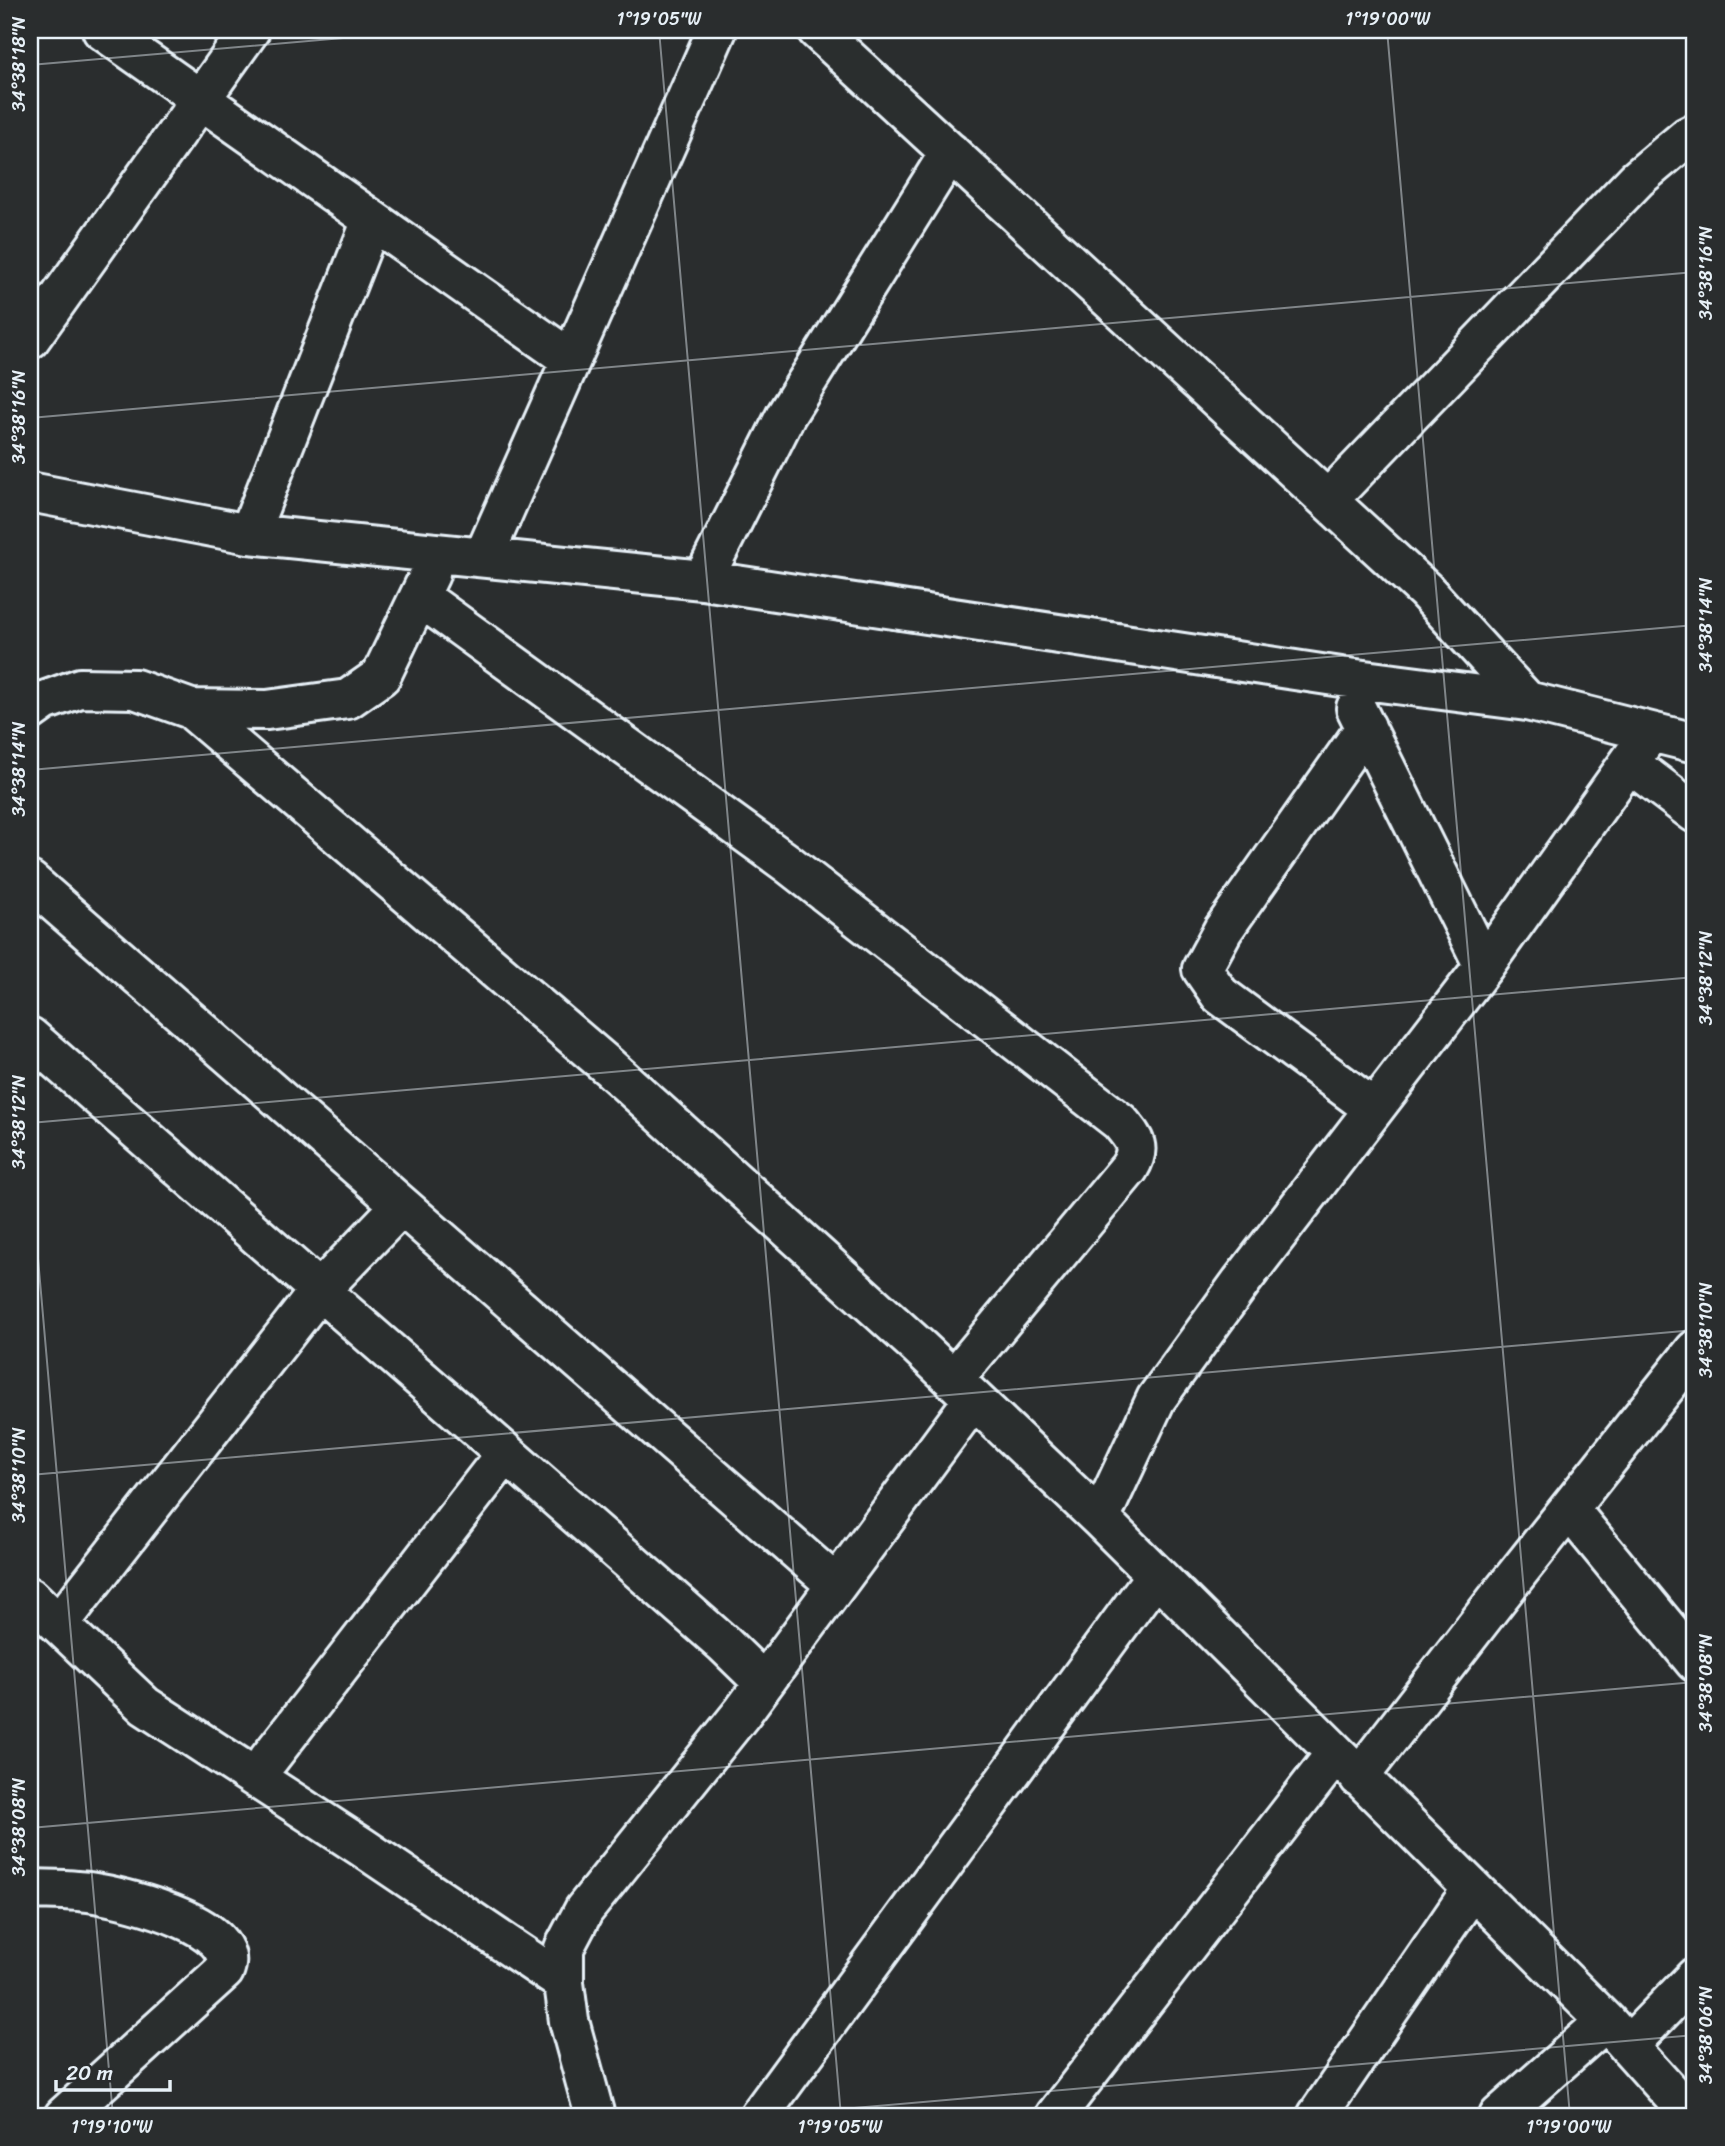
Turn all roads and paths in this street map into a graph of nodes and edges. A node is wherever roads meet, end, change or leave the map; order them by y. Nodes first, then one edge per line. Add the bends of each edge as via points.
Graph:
1 (102, 30) edge
2 (250, 30) edge
3 (717, 30) edge
4 (817, 30) edge
5 (200, 99) junction
6 (1695, 133) edge
7 (950, 152) junction
8 (372, 220) junction
9 (41, 299) edge
10 (30, 339) edge
11 (570, 359) junction
12 (30, 492) edge
13 (1328, 500) junction
14 (249, 534) junction
15 (438, 554) junction
16 (484, 556) junction
17 (703, 580) junction
18 (420, 597) junction
19 (1341, 677) junction
20 (1527, 701) junction
21 (191, 709) junction
22 (30, 711) edge
23 (1366, 727) junction
24 (1695, 743) edge
25 (1640, 748) junction
26 (1695, 813) edge
27 (30, 881) edge
28 (1483, 966) junction
29 (30, 1037) edge
30 (1374, 1109) junction
31 (401, 1206) junction
32 (319, 1291) junction
33 (1695, 1350) edge
34 (963, 1390) junction
35 (506, 1453) junction
36 (1569, 1509) junction
37 (1100, 1519) junction
38 (1155, 1576) junction
39 (835, 1584) junction
40 (30, 1597) edge
41 (59, 1625) junction
42 (1695, 1661) edge
43 (762, 1682) junction
44 (1347, 1766) junction
45 (255, 1777) junction
46 (30, 1889) edge
47 (1472, 1889) junction
48 (1695, 1977) edge
49 (564, 1983) junction
50 (1617, 2033) junction
51 (64, 2116) edge
52 (595, 2116) edge
53 (759, 2116) edge
54 (1055, 2116) edge
55 (1317, 2116) edge
56 (1499, 2116) edge
57 (1691, 2116) edge

1 - 5 street
2 - 5 street
3 - 11 street
4 - 7 street
5 - 8 street
5 - 9 street
6 - 13 street via 1637,178
7 - 13 street
7 - 17 street via 786,415
8 - 11 street
8 - 14 street
9 - 10 street
11 - 16 street
12 - 14 street
13 - 20 street via 1425,590
14 - 15 street
15 - 16 street
15 - 18 street
16 - 17 street
17 - 19 street
18 - 21 street via 381,676 348,699 267,710
18 - 34 street via 787,863 1120,1122 1132,1136 1136,1156 1129,1168
19 - 20 street
19 - 23 street
20 - 25 street
21 - 22 street via 135,689 80,688
21 - 34 street via 609,1068
23 - 28 street
23 - 30 street via 1223,930 1202,969 1220,995
24 - 25 street
25 - 26 street
25 - 28 street
27 - 31 street
28 - 30 street
29 - 32 street
30 - 37 street via 1156,1399
31 - 32 street
31 - 39 street
32 - 35 street
32 - 41 street
33 - 36 street
34 - 37 street
34 - 39 street
35 - 43 street
35 - 45 street
36 - 42 street
36 - 44 street
37 - 38 street
38 - 44 street
38 - 53 street
39 - 43 street
40 - 41 street
41 - 45 street via 145,1706
43 - 49 street via 584,1910 565,1948
44 - 47 street
44 - 54 street
45 - 49 street
46 - 51 street via 98,1893 170,1912 209,1934 226,1954 224,1971
47 - 50 street
47 - 55 street
48 - 50 street
49 - 52 street via 569,2021
50 - 56 street
50 - 57 street

